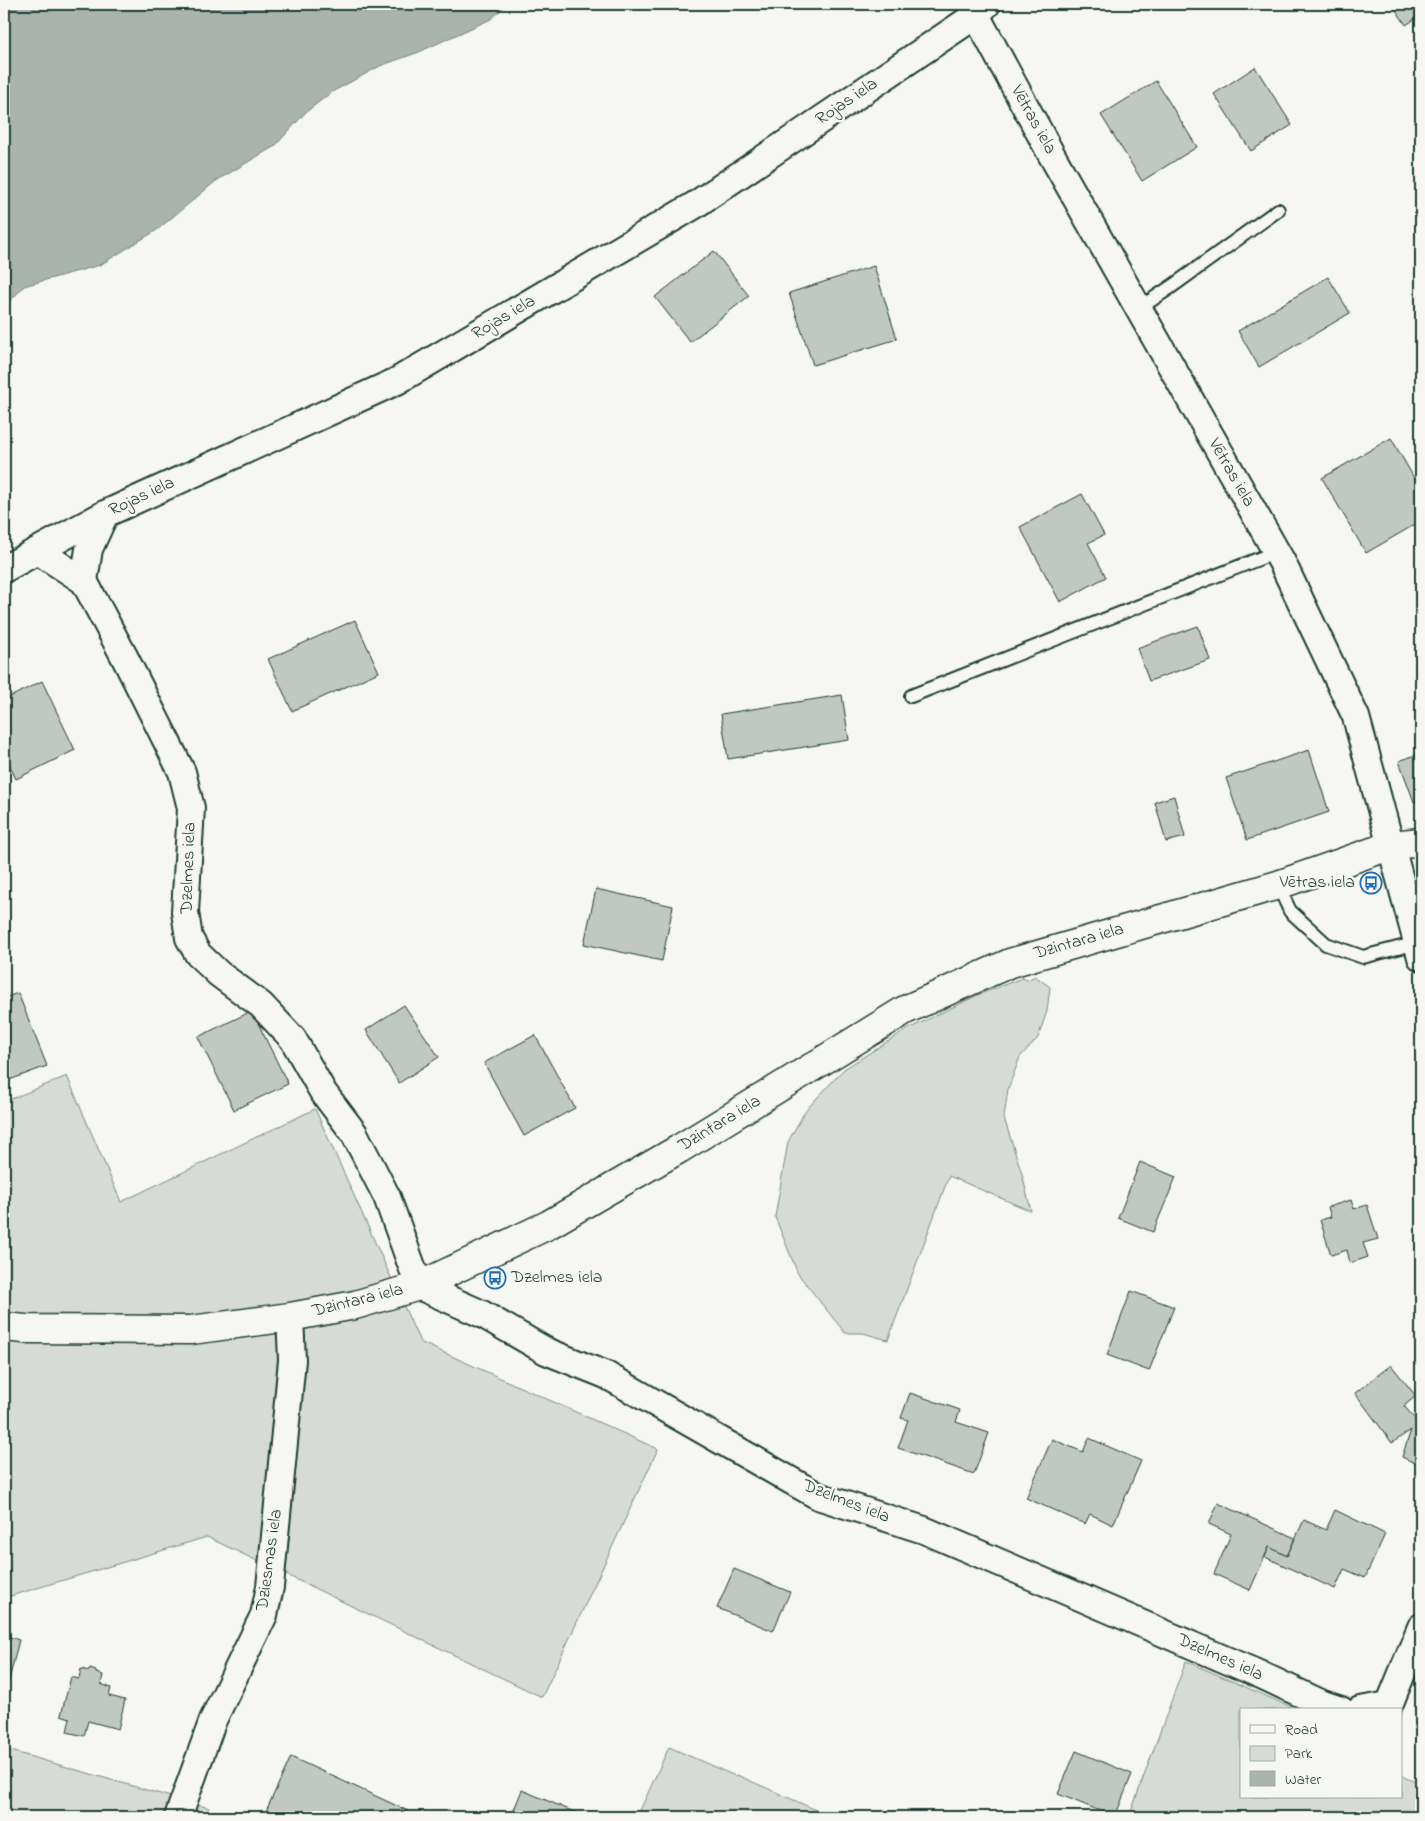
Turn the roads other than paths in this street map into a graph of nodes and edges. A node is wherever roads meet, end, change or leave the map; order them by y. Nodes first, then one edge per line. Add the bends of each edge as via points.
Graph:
1 (982, 10) edge
2 (1278, 210) dead end
3 (1138, 309) junction
4 (105, 514) junction
5 (38, 550) junction
6 (1276, 552) junction
7 (4, 569) edge
8 (84, 581) junction
9 (911, 696) dead end
10 (1421, 842) edge
11 (1392, 845) junction
12 (1278, 885) junction
13 (1419, 950) edge
14 (419, 1286) junction
15 (290, 1317) junction
16 (4, 1328) edge
17 (1421, 1627) edge
18 (1335, 1708) edge
19 (1374, 1708) edge
20 (178, 1817) edge

1 - 3 street, Vētras iela
1 - 4 street, Rojas iela via 695,205 397,381
2 - 3 lane
3 - 6 street, Vētras iela
4 - 5 street, Rojas iela
4 - 8 street via 89,549
5 - 7 street, Rojas iela
5 - 8 street, Dzelmes iela
6 - 9 lane
6 - 11 street, Vētras iela via 1356,717
8 - 14 street, Dzelmes iela via 182,772 191,808 185,912 189,938 198,954 261,1005 293,1039 323,1092 354,1133 387,1197
10 - 11 street, Dzintara iela
11 - 12 street, Dzintara iela
11 - 13 street, Vētras iela
12 - 13 lane via 1290,911 1326,944 1364,957
12 - 14 street, Dzintara iela via 1010,962 905,1010 548,1225
14 - 15 street, Dzintara iela via 355,1305
14 - 18 street, Dzelmes iela via 482,1314 546,1351 606,1376 818,1496 924,1530
15 - 16 street, Dzintara iela via 191,1330
15 - 20 street, Dziesmas iela via 292,1360 270,1587 264,1615 213,1720
17 - 19 street via 1389,1706

